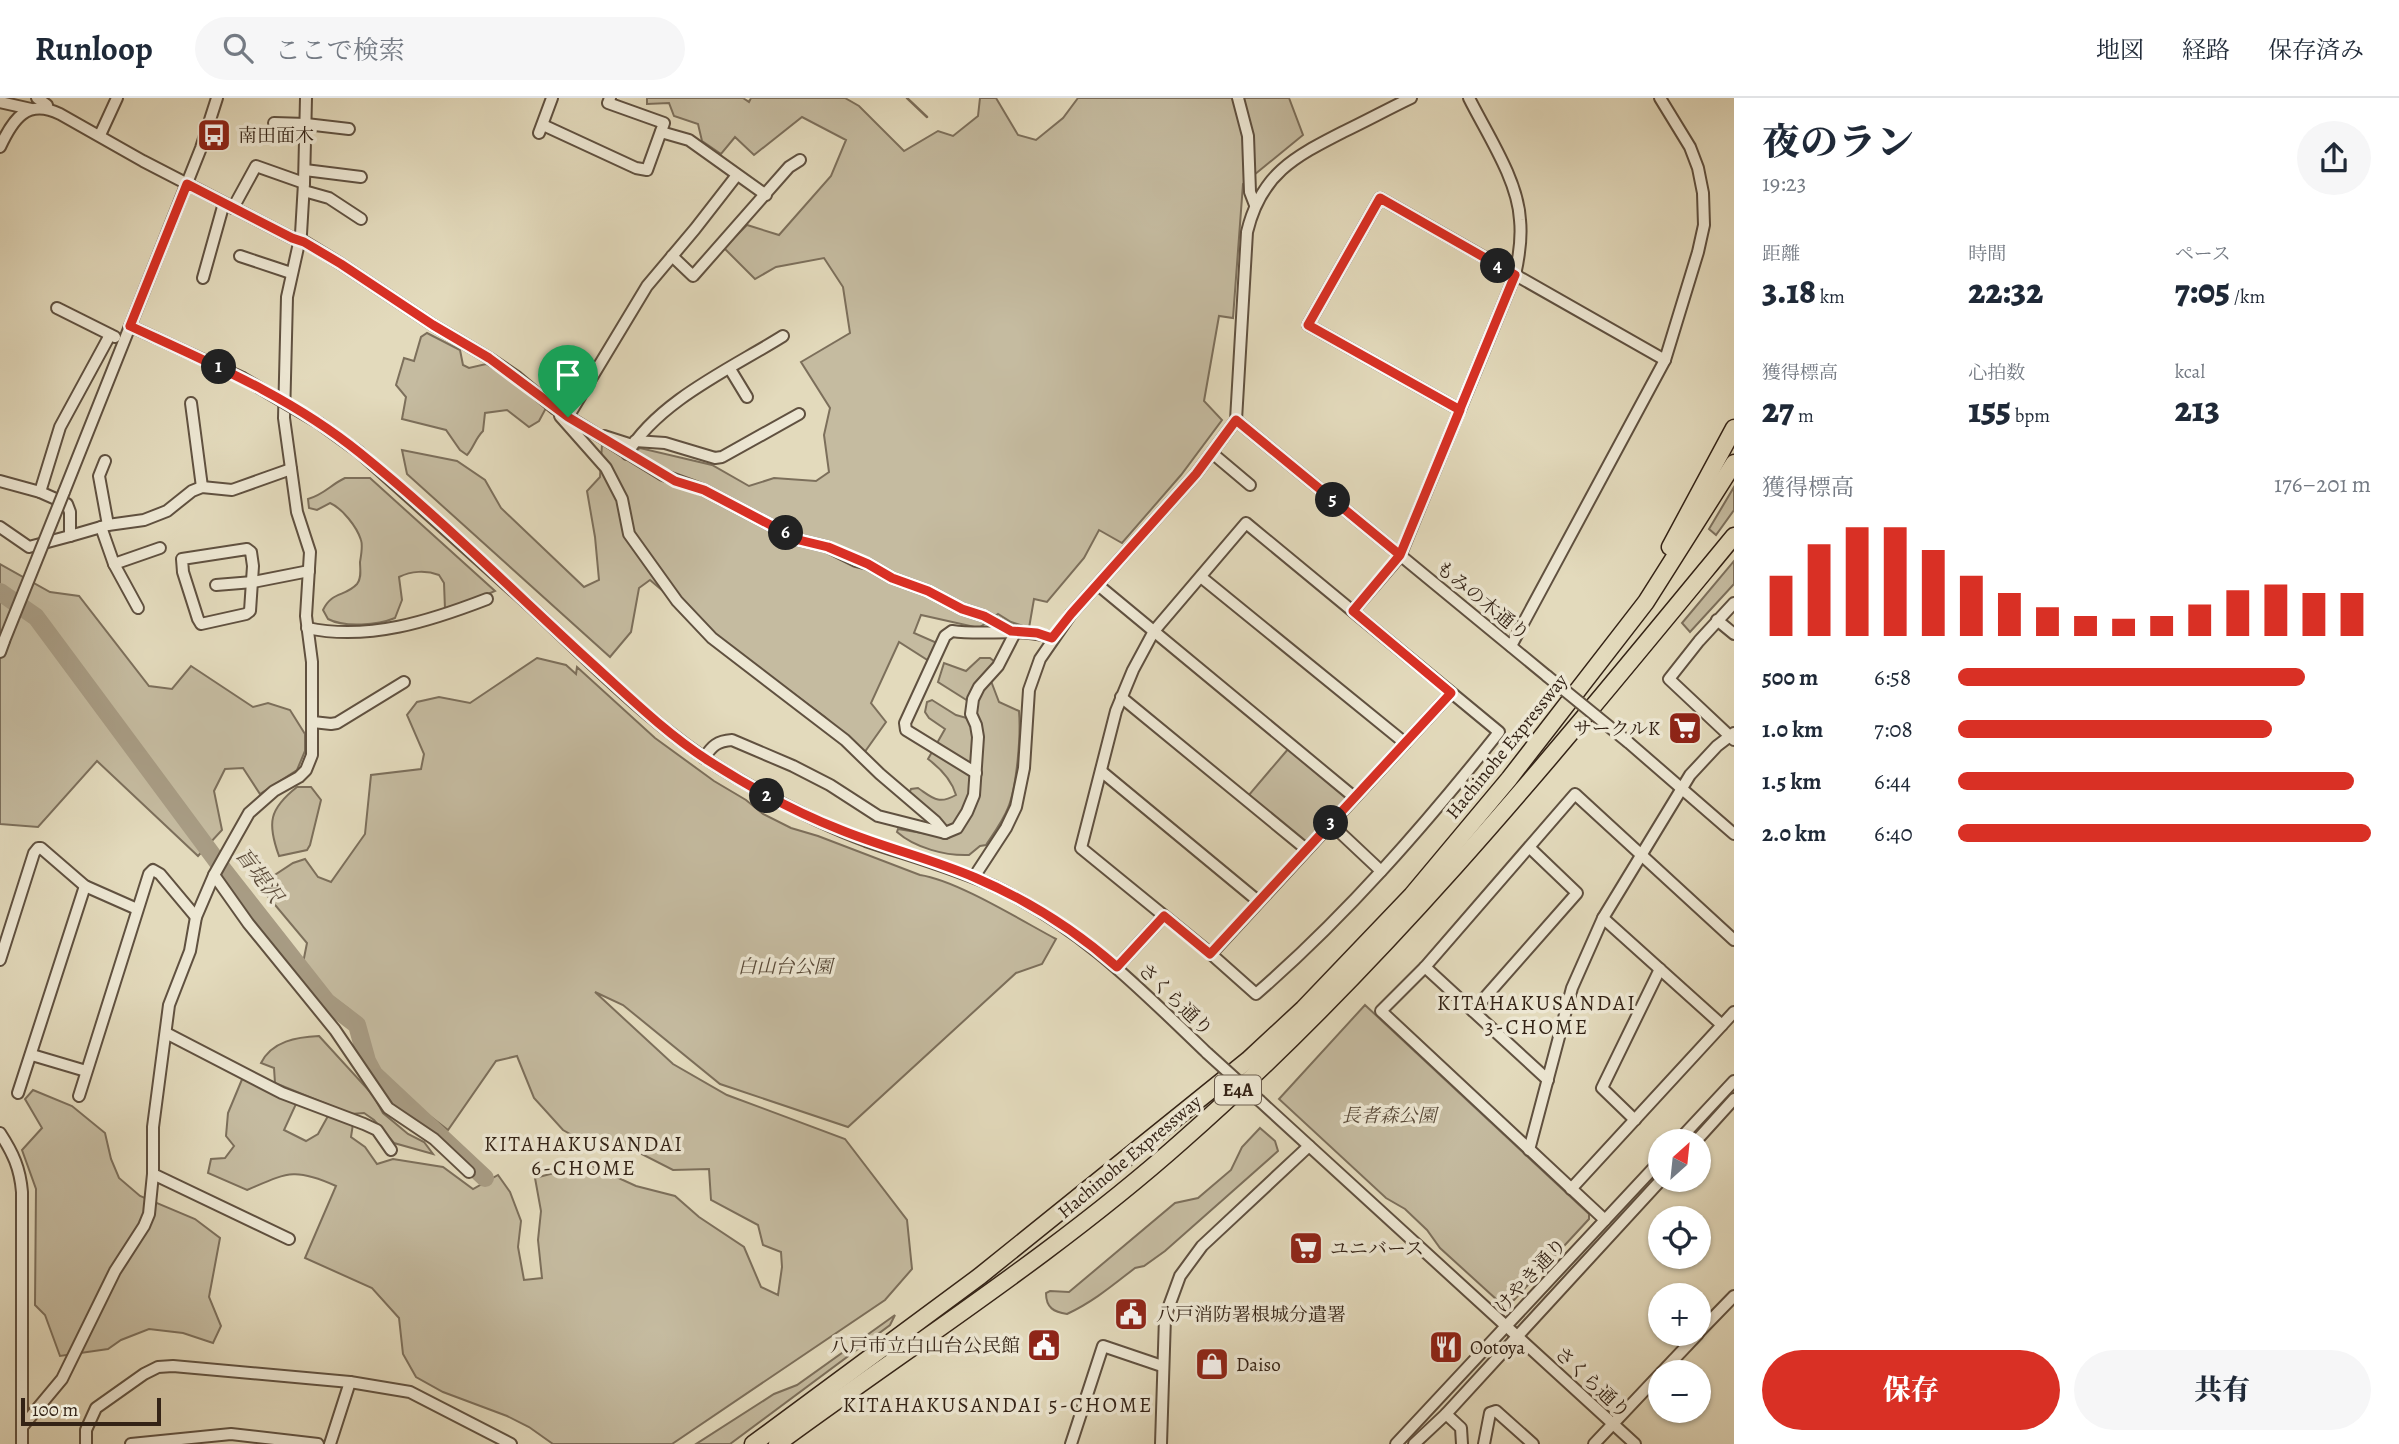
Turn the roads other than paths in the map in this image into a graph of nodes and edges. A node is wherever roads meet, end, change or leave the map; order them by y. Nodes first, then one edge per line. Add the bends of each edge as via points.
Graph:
1 (37, 98) edge
2 (117, 98) edge
3 (217, 98) edge
4 (306, 98) edge
5 (552, 98) edge
6 (610, 98) edge
7 (1238, 98) edge
8 (1411, 98) edge
9 (1469, 98) edge
10 (1660, 98) edge
11 (0, 102) edge
12 (48, 104) edge
13 (32, 109) junction
14 (274, 123) dead end
15 (306, 124) junction
16 (349, 130) dead end
17 (662, 132) junction
18 (100, 135) junction
19 (0, 147) edge
20 (800, 160) dead end
21 (305, 170) junction
22 (737, 175) junction
23 (361, 177) dead end
24 (187, 184) junction
25 (304, 187) junction
26 (766, 195) junction
27 (228, 205) junction
28 (1255, 205) junction
29 (361, 219) dead end
30 (299, 241) junction
31 (240, 256) dead end
32 (672, 256) junction
33 (291, 273) junction
34 (1515, 275) junction
35 (203, 278) dead end
36 (57, 308) dead end
37 (130, 326) junction
38 (110, 335) junction
39 (783, 336) dead end
40 (124, 341) junction
41 (1665, 360) junction
42 (730, 369) junction
43 (747, 397) dead end
44 (191, 403) dead end
45 (554, 408) junction
46 (1460, 410) junction
47 (799, 414) dead end
48 (568, 417) junction
49 (1236, 420) junction
50 (1734, 428) edge
51 (631, 446) junction
52 (1212, 453) junction
53 (105, 461) dead end
54 (1734, 463) edge
55 (291, 469) junction
56 (0, 481) edge
57 (1250, 485) dead end
58 (202, 487) junction
59 (40, 492) junction
60 (1734, 522) edge
61 (104, 526) junction
62 (0, 527) edge
63 (70, 536) junction
64 (1734, 536) edge
65 (160, 548) dead end
66 (1400, 555) junction
67 (114, 564) junction
68 (309, 571) junction
69 (1201, 577) junction
70 (253, 582) junction
71 (216, 584) dead end
72 (1098, 585) junction
73 (486, 599) dead end
74 (1734, 603) edge
75 (138, 608) dead end
76 (1353, 611) junction
77 (1717, 620) junction
78 (307, 628) junction
79 (1014, 631) junction
80 (1154, 631) junction
81 (1734, 634) edge
82 (1052, 638) junction
83 (1511, 646) junction
84 (2, 647) edge
85 (1630, 661) junction
86 (1591, 674) junction
87 (404, 682) dead end
88 (1451, 693) junction
89 (1121, 697) junction
90 (313, 722) junction
91 (1732, 737) edge
92 (1405, 743) junction
93 (704, 758) junction
94 (1101, 771) junction
95 (976, 773) junction
96 (1682, 787) junction
97 (1354, 797) junction
98 (1331, 824) junction
99 (945, 833) junction
100 (1734, 834) edge
101 (1530, 848) junction
102 (1306, 849) junction
103 (1641, 853) junction
104 (1381, 871) junction
105 (214, 875) junction
106 (974, 877) junction
107 (85, 886) junction
108 (1258, 901) junction
109 (137, 909) junction
110 (1164, 916) junction
111 (196, 917) junction
112 (1603, 918) junction
113 (1734, 940) edge
114 (1210, 954) junction
115 (0, 960) edge
116 (1117, 967) junction
117 (1425, 967) junction
118 (1660, 969) junction
119 (1473, 1011) junction
120 (1734, 1012) edge
121 (1722, 1025) junction
122 (166, 1033) junction
123 (32, 1055) junction
124 (86, 1071) junction
125 (1548, 1080) junction
126 (1734, 1081) edge
127 (18, 1093) dead end
128 (79, 1096) dead end
129 (1734, 1099) edge
130 (1635, 1120) junction
131 (1689, 1129) edge
132 (1707, 1129) edge
133 (0, 1133) edge
134 (1309, 1146) junction
135 (391, 1150) dead end
136 (1529, 1150) junction
137 (469, 1172) dead end
138 (153, 1174) junction
139 (1648, 1174) edge
140 (1571, 1189) junction
141 (1650, 1192) edge
142 (1605, 1220) junction
143 (289, 1239) dead end
144 (1734, 1296) edge
145 (1711, 1320) edge
146 (1506, 1325) junction
147 (1518, 1336) junction
148 (1687, 1346) edge
149 (1673, 1360) edge
150 (1162, 1366) junction
151 (350, 1382) junction
152 (1648, 1387) edge
153 (1446, 1414) junction
154 (1613, 1424) junction
155 (22, 1427) junction
156 (22, 1444) edge
157 (86, 1444) edge
158 (131, 1444) edge
159 (318, 1444) edge
160 (330, 1444) edge
161 (511, 1444) edge
162 (753, 1444) edge
163 (777, 1444) edge
164 (1070, 1444) edge
165 (1161, 1444) edge
166 (1396, 1444) edge
167 (1414, 1444) edge
168 (1462, 1444) edge
169 (1484, 1444) edge
170 (1533, 1444) edge
171 (1594, 1444) edge
172 (1635, 1444) edge

1 - 12 street
2 - 18 street
3 - 24 street
4 - 15 street
5 - 17 street via 541,129 642,170 649,167
6 - 17 street via 608,103 664,123
7 - 28 street via 1248,136 1250,192
8 - 28 street via 1293,158 1263,189
9 - 34 street via 1515,193 1521,246
10 - 41 street via 1698,168 1704,214 1698,251
11 - 13 street
12 - 13 street
12 - 18 street
13 - 19 street via 15,118
14 - 15 street
15 - 16 street
15 - 21 street
17 - 22 street via 689,141
18 - 24 street
20 - 26 street
21 - 23 street
21 - 25 street
22 - 26 street
22 - 32 street
24 - 27 street
24 - 37 street
25 - 27 street via 256,166
25 - 29 street
25 - 30 street
26 - 32 street via 693,276
27 - 30 street
27 - 35 street
28 - 49 street via 1247,232
30 - 33 street
30 - 45 street via 489,358
31 - 33 street
32 - 48 street via 647,286
33 - 55 street via 284,418
34 - 41 street
34 - 46 street
34 - 46 street via 1380,198 1308,325
36 - 38 street
37 - 40 street
37 - 93 street, さくら通り, bridge via 241,377 359,452 621,690
38 - 40 street
38 - 59 street via 60,427
39 - 42 street
40 - 84 street, bridge
41 - 83 street
42 - 43 street
42 - 51 street via 682,398
44 - 58 street
45 - 48 street
45 - 99 street via 606,468 622,499 629,534 677,601 712,638 845,740
46 - 66 street
47 - 51 street via 722,457 665,443
48 - 51 street
49 - 52 street
49 - 66 street, もみの木通り
50 - 86 highway via 1678,532
51 - 79 street via 675,481 704,490 799,540 828,547
52 - 57 street
52 - 72 street
53 - 61 street via 99,476
54 - 86 highway via 1646,602
55 - 58 street via 232,490
55 - 68 street via 297,512 310,551
56 - 59 street
58 - 61 street via 167,511
59 - 63 street via 67,504
60 - 85 highway
61 - 63 street
61 - 67 street
62 - 63 street via 29,547
64 - 85 highway
65 - 67 street
66 - 76 street
66 - 83 street, もみの木通り
67 - 75 street
68 - 70 street
68 - 78 street
69 - 76 street via 1246,523
69 - 80 street
69 - 92 street
70 - 70 street via 250,611 201,624 182,559 247,549
70 - 71 street
72 - 80 street
72 - 82 street
73 - 78 street via 441,617 388,629 325,632
74 - 77 street
76 - 88 street
77 - 81 street
77 - 91 street via 1669,680
78 - 90 street
79 - 82 street
79 - 95 street via 998,666 973,699
79 - 95 street via 953,631 945,636 905,723 906,730
80 - 89 street
80 - 97 street
82 - 106 street via 1029,690 1024,768 1016,807
83 - 96 street, もみの木通り, bridge
85 - 163 highway, Hachinohe Expressway / E4A via 1422,904 1313,1018 1191,1133 1056,1244
86 - 162 highway, Hachinohe Expressway / E4A via 1412,895 1266,1043 981,1276
87 - 90 street via 337,723
88 - 92 street
88 - 104 street via 1499,732
89 - 94 street
89 - 102 street
90 - 105 street via 312,755 306,770 249,813
91 - 96 street via 1702,760
92 - 97 street
93 - 99 street via 714,745 732,740 830,785 878,816
93 - 106 street, さくら通り via 817,820
94 - 108 street
94 - 110 street via 1081,848
95 - 99 street via 967,812 957,828
96 - 100 street, もみの木通り
96 - 103 street
97 - 98 street
98 - 102 street
98 - 104 street
101 - 103 street via 1575,794
101 - 117 street
101 - 119 street via 1577,893
102 - 108 street
103 - 112 street
103 - 113 street
104 - 114 street via 1304,953 1256,994
105 - 111 street
105 - 137 street via 335,1030 388,1108 434,1139
106 - 116 street, さくら通り via 1071,930
107 - 109 street
107 - 115 street via 38,848
107 - 123 street
108 - 114 street
109 - 111 street via 153,870
109 - 124 street
110 - 114 street
110 - 116 street
111 - 122 street via 190,951 169,1004
112 - 118 street
112 - 125 street via 1572,988
116 - 134 street, さくら通り, bridge
117 - 119 street
117 - 136 street via 1381,1011
118 - 121 street
118 - 130 street via 1602,1088
119 - 125 street
120 - 121 street
121 - 130 street
122 - 135 street via 282,1093 377,1130
122 - 138 street via 153,1127
123 - 124 street
123 - 127 street
124 - 128 street
125 - 136 street
126 - 131 street
129 - 132 street
130 - 140 street
133 - 155 street via 20,1171 22,1192
134 - 146 street, さくら通り
134 - 150 street via 1189,1262 1164,1317
136 - 140 street
138 - 143 street
138 - 155 street via 152,1202 144,1226 115,1271 62,1379
139 - 142 street, けやき通り
140 - 142 street
141 - 147 street, けやき通り
142 - 146 street, けやき通り
144 - 145 street
146 - 147 street, さくら通り
146 - 166 street, けやき通り
147 - 153 street, けやき通り
147 - 154 street, さくら通り
148 - 149 street
150 - 164 street via 1103,1346
150 - 165 street
151 - 157 street via 158,1367 96,1408 86,1430
151 - 160 street
151 - 161 street via 410,1391
152 - 154 street
153 - 167 street, けやき通り
153 - 168 street via 1461,1428
154 - 171 street
154 - 172 street, さくら通り
155 - 156 street
158 - 159 street via 231,1434
169 - 170 street via 1490,1413 1496,1410

